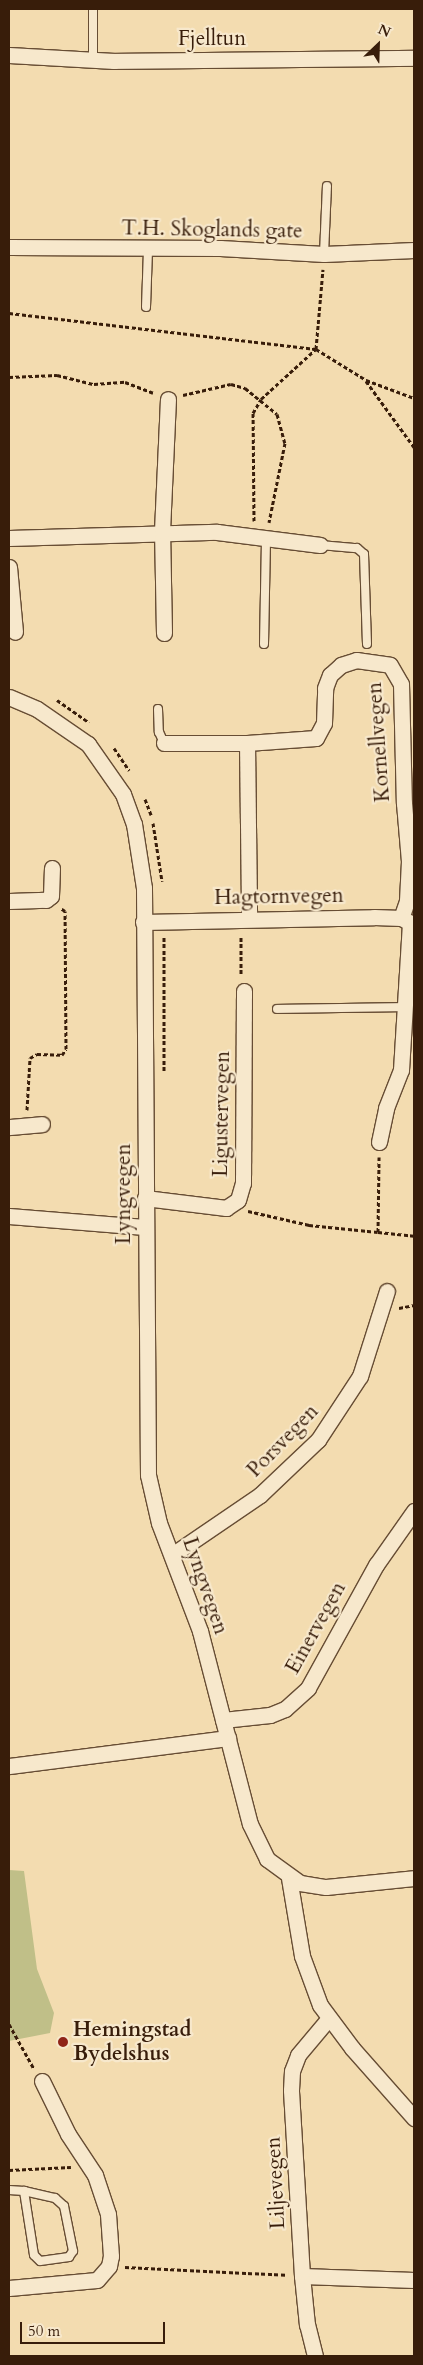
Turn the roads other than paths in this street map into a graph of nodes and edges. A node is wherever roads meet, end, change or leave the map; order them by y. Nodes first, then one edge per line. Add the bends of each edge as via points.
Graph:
1 (93, 9) edge
2 (9, 54) edge
3 (414, 58) edge
4 (93, 60) junction
5 (327, 186) dead end
6 (9, 247) edge
7 (148, 250) junction
8 (414, 250) edge
9 (324, 254) junction
10 (146, 307) dead end
11 (168, 399) road end
12 (162, 531) junction
13 (260, 537) junction
14 (9, 538) edge
15 (320, 545) joint
16 (9, 567) edge
17 (15, 632) dead end
18 (164, 633) dead end
19 (264, 644) dead end
20 (366, 644) dead end
21 (9, 697) edge
22 (158, 709) dead end
23 (164, 743) joint
24 (247, 743) junction
25 (52, 868) dead end
26 (9, 901) edge
27 (411, 902) edge
28 (245, 918) junction
29 (143, 922) junction
30 (409, 922) edge
31 (244, 991) road end
32 (405, 1007) junction
33 (278, 1009) dead end
34 (34, 1125) road end
35 (9, 1127) edge
36 (379, 1142) road end
37 (144, 1198) junction
38 (9, 1216) edge
39 (145, 1227) junction
40 (387, 1291) dead end
41 (414, 1511) edge
42 (172, 1555) junction
43 (223, 1720) junction
44 (228, 1738) junction
45 (9, 1766) edge
46 (289, 1878) junction
47 (414, 1878) edge
48 (329, 2018) junction
49 (39, 2076) road end
50 (414, 2118) edge
51 (9, 2190) edge
52 (24, 2191) junction
53 (302, 2276) junction
54 (414, 2280) edge
55 (9, 2288) edge
56 (315, 2356) edge

1 - 4 lane
2 - 4 street, Fjelltun
3 - 4 street, Fjelltun
5 - 9 lane
6 - 7 street, T.H. Skoglands gate
7 - 9 street, T.H. Skoglands gate via 220,248
7 - 10 lane
8 - 9 street, T.H. Skoglands gate
11 - 12 street
12 - 13 street
12 - 14 street
12 - 18 street
13 - 15 street
13 - 19 lane
15 - 20 lane via 357,548 364,554
16 - 17 street
21 - 29 street, Lyngvegen via 63,725 88,744 108,768 123,794 134,824 144,888
22 - 23 lane, Kornellvegen via 159,732
23 - 24 street, Kornellvegen
24 - 27 street, Kornellvegen via 316,738 324,723 324,688 330,675 356,660 390,665 401,684
24 - 28 street
25 - 26 street via 51,896 46,900
27 - 30 street, Kornellvegen
28 - 29 street, Hagtornvegen
28 - 30 street, Hagtornvegen
29 - 37 street, Lyngvegen
30 - 32 street, Kornellvegen
31 - 37 street, Ligustervegen via 243,1182 238,1200 226,1208
32 - 33 lane
32 - 36 street, Kornellvegen via 401,1070 386,1108
34 - 35 street
37 - 39 street, Lyngvegen
38 - 39 street
39 - 42 street, Lyngvegen via 148,1475 159,1523
40 - 42 street, Porsvegen via 360,1376 339,1413 318,1440 260,1495
41 - 43 street, Einervegen via 376,1565 308,1688 285,1709 270,1715
42 - 43 street, Lyngvegen via 200,1631
43 - 44 street, Lyngvegen
44 - 45 street
44 - 46 street, Lyngvegen via 258,1844 267,1860
46 - 47 street via 312,1886 326,1886
46 - 48 street via 308,1980
48 - 50 street
48 - 53 street, Liljevegen via 307,2041 292,2071
49 - 55 street via 102,2192 108,2214 109,2266 97,2280 88,2282
51 - 52 lane
52 - 52 lane via 56,2198 64,2206 73,2251 69,2256 40,2261 34,2255
53 - 54 street
53 - 56 street, Liljevegen via 307,2325

